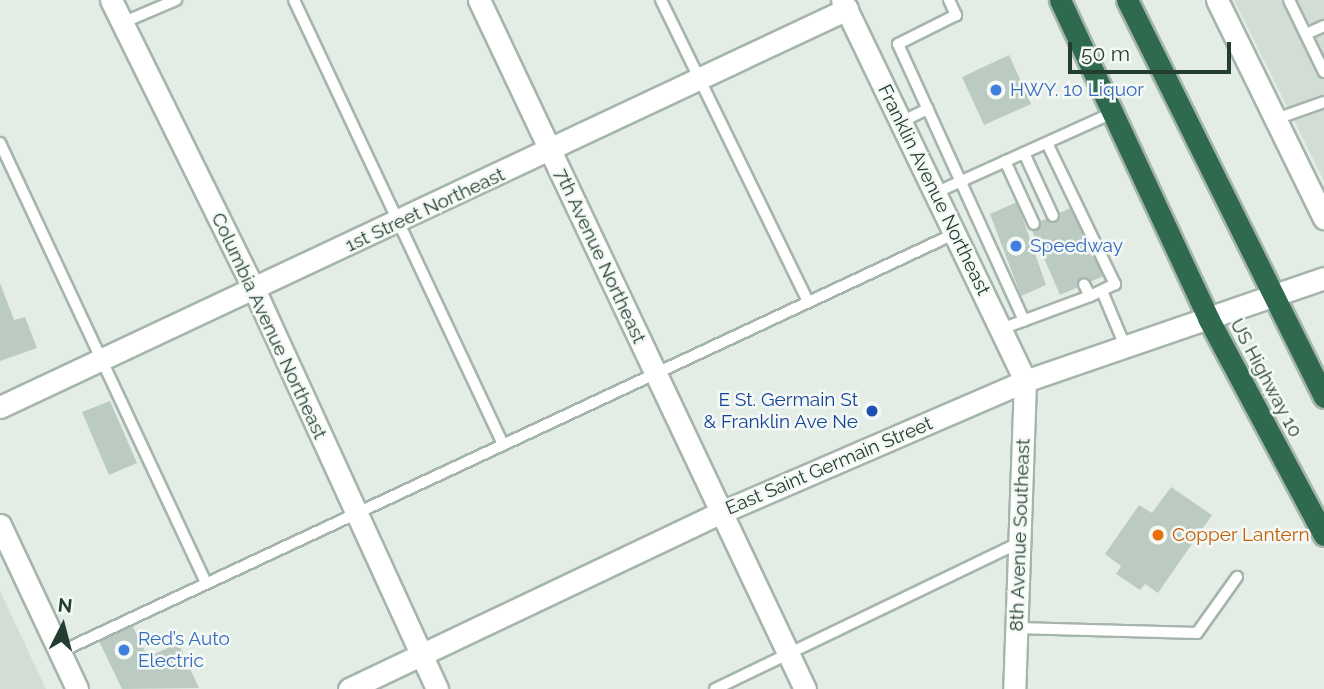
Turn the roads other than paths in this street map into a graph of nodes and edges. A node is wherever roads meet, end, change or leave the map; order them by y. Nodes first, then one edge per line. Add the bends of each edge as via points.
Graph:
1 (111, 0) edge
2 (294, 0) edge
3 (479, 0) edge
4 (661, 0) edge
5 (949, 0) edge
6 (1060, 0) edge
7 (1128, 0) edge
8 (1217, 0) edge
9 (1289, 0) edge
10 (169, 1) edge
11 (844, 2) edge
12 (122, 23) junction
13 (1324, 26) edge
14 (1306, 34) junction
15 (1324, 72) edge
16 (698, 81) junction
17 (1324, 102) edge
18 (928, 109) junction
19 (1114, 112) junction
20 (1276, 119) junction
21 (901, 122) junction
22 (0, 143) edge
23 (1047, 143) junction
24 (551, 152) junction
25 (1024, 153) junction
26 (1005, 161) junction
27 (961, 181) junction
28 (935, 193) junction
29 (1053, 216) dead end
30 (1324, 218) edge
31 (400, 222) junction
32 (1034, 224) dead end
33 (954, 234) junction
34 (1324, 278) edge
35 (1084, 284) dead end
36 (254, 289) junction
37 (1102, 291) junction
38 (1065, 293) dead end
39 (1090, 296) junction
40 (1274, 296) junction
41 (807, 300) junction
42 (1070, 304) junction
43 (1208, 318) junction
44 (1024, 321) junction
45 (1001, 330) junction
46 (1125, 346) junction
47 (103, 359) junction
48 (654, 369) junction
49 (1025, 381) junction
50 (1324, 397) edge
51 (0, 407) edge
52 (502, 442) junction
53 (355, 511) junction
54 (722, 512) junction
55 (0, 525) edge
56 (1324, 535) edge
57 (1021, 542) junction
58 (1237, 577) dead end
59 (206, 582) junction
60 (1017, 628) junction
61 (60, 652) junction
62 (421, 655) junction
63 (789, 655) junction
64 (77, 689) edge
65 (349, 689) edge
66 (437, 689) edge
67 (715, 689) edge
68 (805, 689) edge
69 (1014, 689) edge

1 - 12 street, Columbia Avenue Northeast
2 - 31 lane
3 - 24 street, 7th Avenue Northeast
4 - 16 lane
5 - 18 lane via 956,15 898,44
6 - 19 highway, US Highway 10
7 - 40 highway
8 - 20 street
9 - 14 lane
10 - 12 lane
11 - 16 street, 1st Street Northeast
11 - 21 street, Franklin Avenue Northeast
12 - 36 street, Columbia Avenue Northeast
13 - 14 lane
14 - 15 lane
16 - 24 street, 1st Street Northeast
16 - 41 lane
17 - 20 lane
18 - 21 lane
18 - 27 lane
19 - 23 lane
19 - 43 highway, US Highway 10
20 - 30 street
21 - 28 street, Franklin Avenue Northeast
22 - 47 lane
23 - 25 lane
23 - 37 lane via 1115,284
24 - 31 street, 1st Street Northeast
24 - 48 street, 7th Avenue Northeast
25 - 26 lane
25 - 29 lane
26 - 27 lane
26 - 32 lane
27 - 28 lane
27 - 44 lane
28 - 33 street, Franklin Avenue Northeast
31 - 36 street, 1st Street Northeast
31 - 52 lane
33 - 41 lane
33 - 45 street, Franklin Avenue Northeast
34 - 40 street, East Saint Germain Street
35 - 39 lane
36 - 47 street, 1st Street Northeast
36 - 53 street, Columbia Avenue Northeast
37 - 39 lane
37 - 46 lane
38 - 42 lane
39 - 42 lane
40 - 43 street, East Saint Germain Street
40 - 50 highway
41 - 48 lane
42 - 44 lane
43 - 46 street, East Saint Germain Street
43 - 56 highway, US Highway 10
44 - 45 lane
45 - 49 street, Franklin Avenue Northeast
46 - 49 street, East Saint Germain Street
47 - 51 street, 1st Street Northeast
47 - 59 lane
48 - 52 lane
48 - 54 street, 7th Avenue Northeast
49 - 54 street, East Saint Germain Street
49 - 57 street, 8th Avenue Southeast
52 - 53 lane
53 - 59 lane
53 - 62 street, Columbia Avenue Northeast
54 - 62 street, East Saint Germain Street
54 - 63 street, 7th Avenue Northeast
55 - 61 street
57 - 60 street, 8th Avenue Southeast
57 - 63 lane
58 - 60 lane via 1197,633
59 - 61 lane
60 - 69 street, 8th Avenue Southeast
61 - 64 street
62 - 65 street, East Saint Germain Street
62 - 66 street, Columbia Avenue Northeast
63 - 67 lane
63 - 68 street, 7th Avenue Northeast

